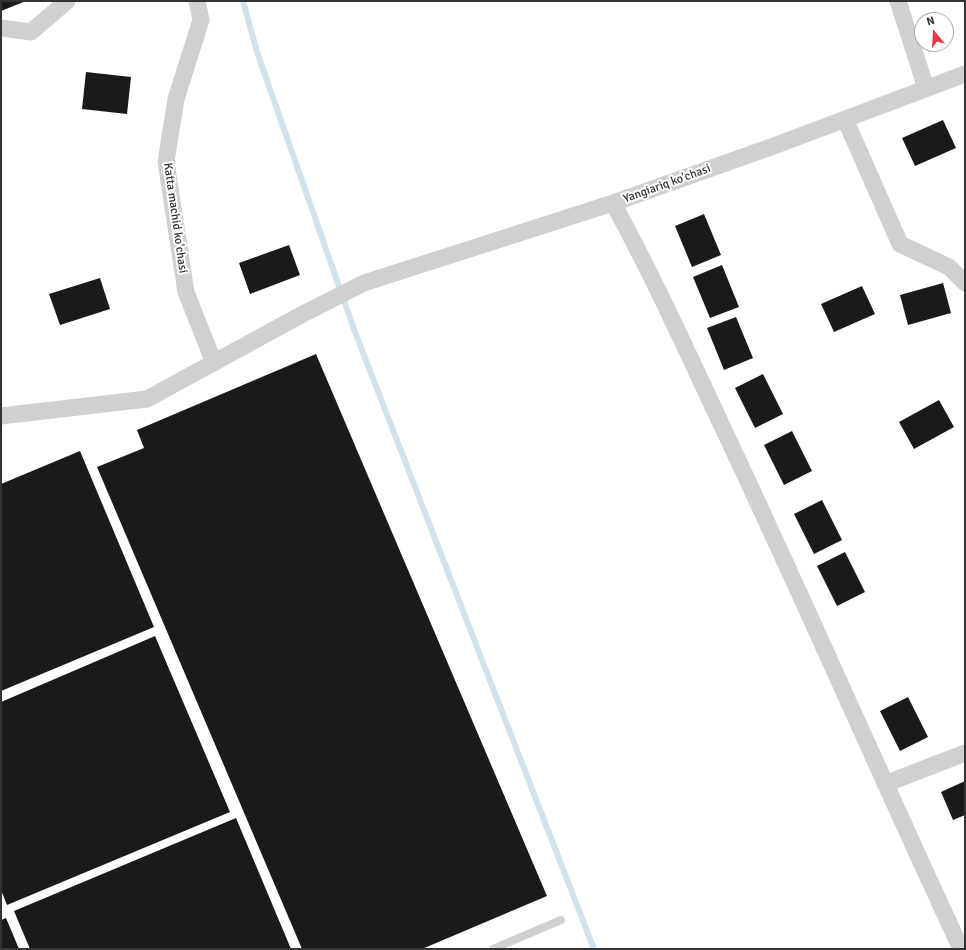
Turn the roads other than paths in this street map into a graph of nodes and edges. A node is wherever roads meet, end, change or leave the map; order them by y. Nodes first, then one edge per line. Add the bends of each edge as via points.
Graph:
1 (67, 1) edge
2 (196, 1) edge
3 (898, 1) edge
4 (1, 28) edge
5 (965, 74) edge
6 (926, 88) junction
7 (845, 119) junction
8 (613, 203) junction
9 (965, 283) edge
10 (214, 363) junction
11 (1, 416) edge
12 (965, 753) edge
13 (884, 784) junction
14 (561, 920) dead end
15 (493, 949) edge
16 (961, 949) edge

1 - 4 street via 30,32
2 - 10 street, Katta machid ko'chasi via 201,20 176,99 166,162 186,292
3 - 6 street
5 - 6 street, Yangiariq ko'chasi
6 - 7 street, Yangiariq ko'chasi
7 - 8 street, Yangiariq ko'chasi
7 - 9 street via 900,244 949,267
8 - 10 street, Yangiariq ko'chasi via 364,283
8 - 13 street via 640,253 777,542
10 - 11 street via 147,399
12 - 13 street
13 - 16 street
14 - 15 lane

